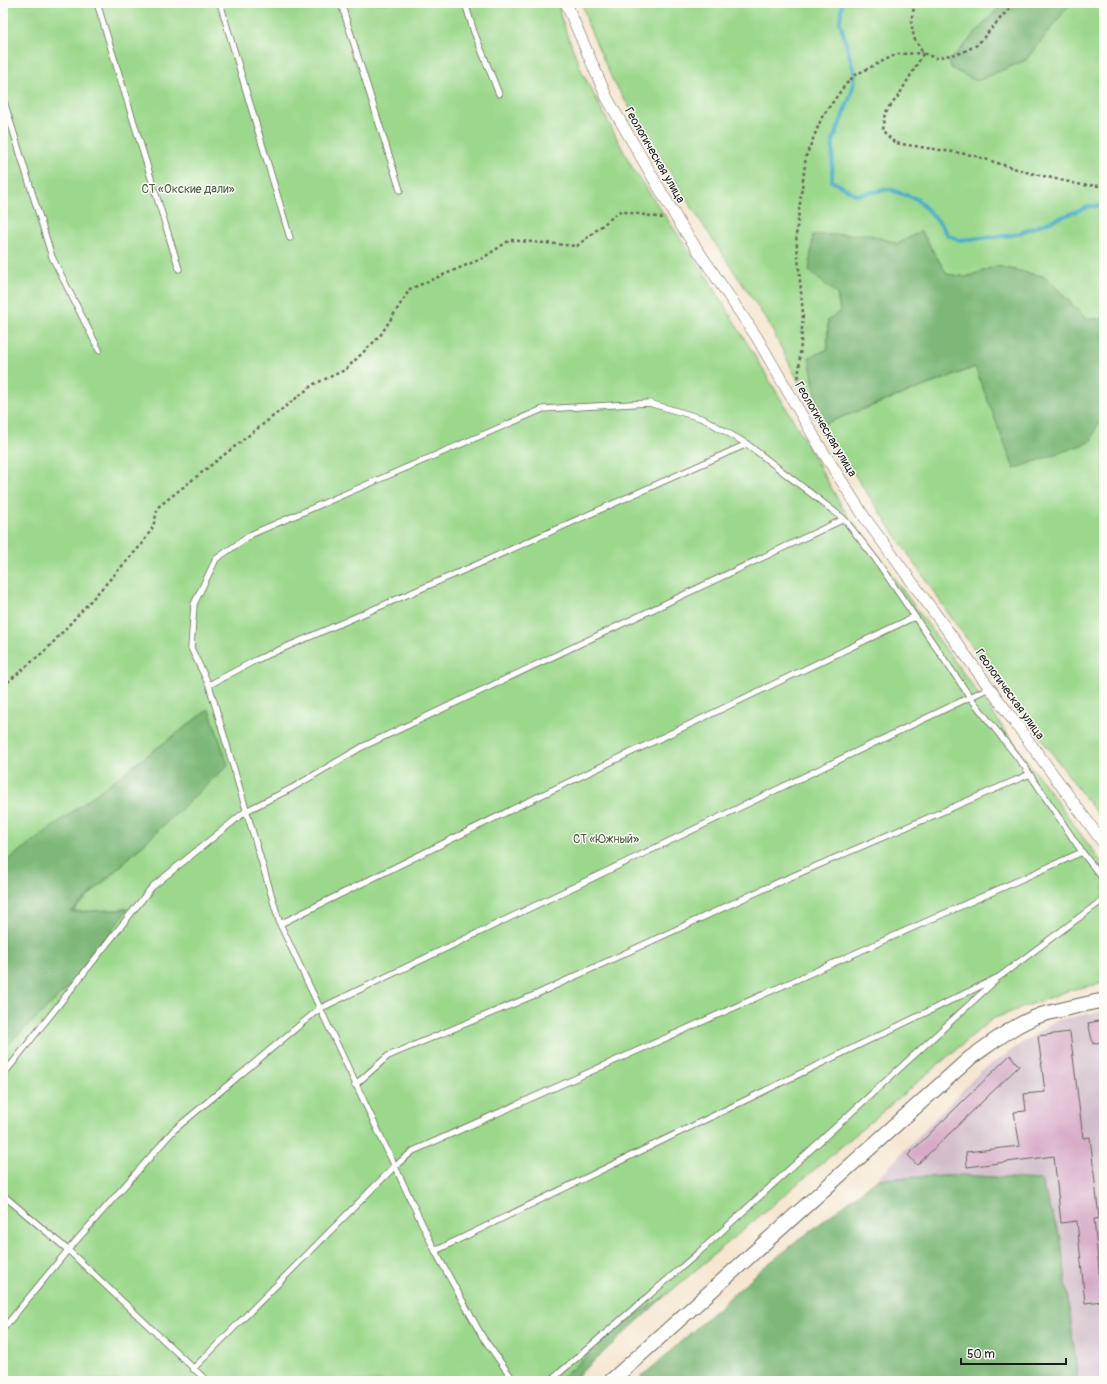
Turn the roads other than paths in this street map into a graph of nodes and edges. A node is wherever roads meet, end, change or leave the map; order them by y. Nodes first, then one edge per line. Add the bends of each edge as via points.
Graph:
1 (97, 3) edge
2 (220, 3) edge
3 (341, 3) edge
4 (465, 3) edge
5 (566, 3) edge
6 (499, 94) dead end
7 (3, 98) edge
8 (400, 190) dead end
9 (290, 238) dead end
10 (179, 269) dead end
11 (99, 350) dead end
12 (747, 444) junction
13 (844, 519) junction
14 (914, 617) junction
15 (209, 685) junction
16 (989, 688) junction
17 (970, 697) junction
18 (1030, 774) junction
19 (246, 811) junction
20 (1104, 844) edge
21 (1082, 852) junction
22 (1104, 880) edge
23 (1104, 899) edge
24 (280, 924) junction
25 (999, 977) junction
26 (1104, 1000) edge
27 (319, 1009) junction
28 (3, 1075) edge
29 (355, 1085) junction
30 (394, 1166) junction
31 (3, 1195) edge
32 (68, 1250) junction
33 (435, 1251) junction
34 (3, 1329) edge
35 (194, 1369) junction
36 (206, 1381) edge
37 (514, 1381) edge
38 (550, 1381) edge
39 (611, 1381) edge

1 - 10 lane
2 - 9 lane
3 - 8 lane
4 - 6 lane
5 - 16 street, Геологическая улица via 608,98 680,224 756,336 866,518
7 - 11 lane via 52,257
12 - 13 lane
12 - 15 lane via 256,660
12 - 15 lane via 704,419 649,403 542,409 252,534 216,559 194,604 191,648
13 - 14 lane via 874,557
13 - 19 lane via 362,748
14 - 17 lane
14 - 24 lane via 523,804
15 - 19 lane
16 - 17 lane
16 - 20 street, Геологическая улица
17 - 18 lane
17 - 27 lane
18 - 21 lane
18 - 29 lane via 780,882 537,994 388,1056
19 - 24 lane
19 - 28 lane via 152,887
21 - 22 lane
21 - 30 lane via 413,1151
23 - 25 lane
24 - 27 lane
25 - 33 lane
25 - 38 lane via 697,1254
26 - 39 street via 1029,1020 1006,1032 970,1058
27 - 29 lane
27 - 32 lane via 174,1130
29 - 30 lane
30 - 33 lane
30 - 35 lane
31 - 32 lane
32 - 34 lane
32 - 35 lane
33 - 37 lane via 482,1336
35 - 36 lane

